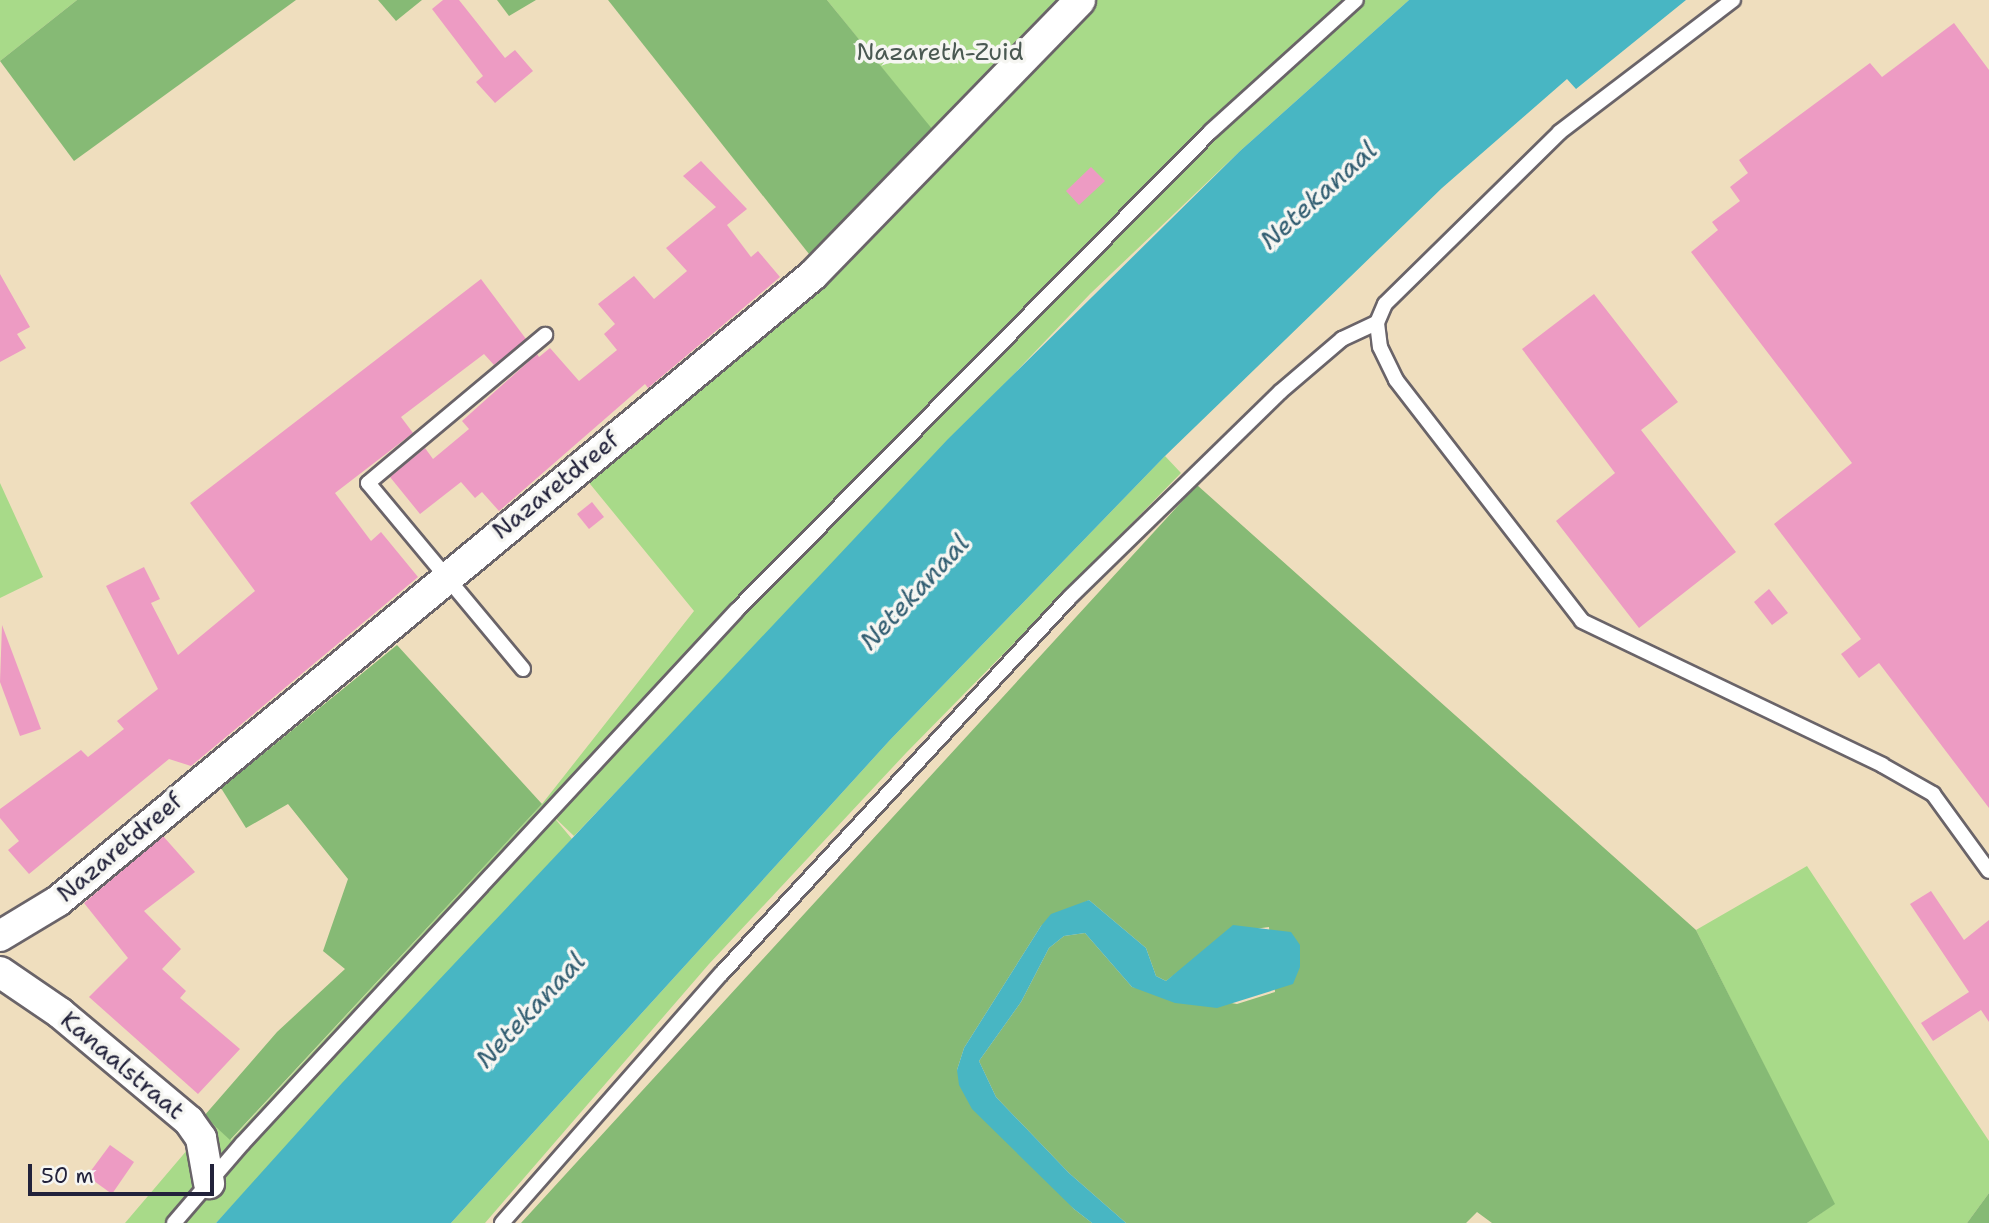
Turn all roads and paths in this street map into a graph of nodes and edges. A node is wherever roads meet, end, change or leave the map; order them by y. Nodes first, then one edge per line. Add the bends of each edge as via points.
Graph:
1 (1080, 0) edge
2 (1356, 0) edge
3 (1733, 0) edge
4 (1377, 323) junction
5 (545, 335) dead end
6 (446, 577) junction
7 (523, 669) dead end
8 (1989, 871) edge
9 (0, 936) edge
10 (0, 972) edge
11 (209, 1183) junction
12 (174, 1223) edge
13 (502, 1223) edge

1 - 6 street, Nazaretdreef via 813,275
2 - 11 lane via 1211,131 737,610
3 - 4 lane via 1560,132 1385,304
4 - 8 lane via 1380,347 1396,380 1582,621 1933,794
4 - 13 lane via 1342,339 1280,392 1070,597 722,973
5 - 6 lane via 368,483
6 - 7 lane
6 - 9 street, Nazaretdreef via 58,901
10 - 11 street, Kanaalstraat via 60,1013 188,1122 201,1138
11 - 12 lane

